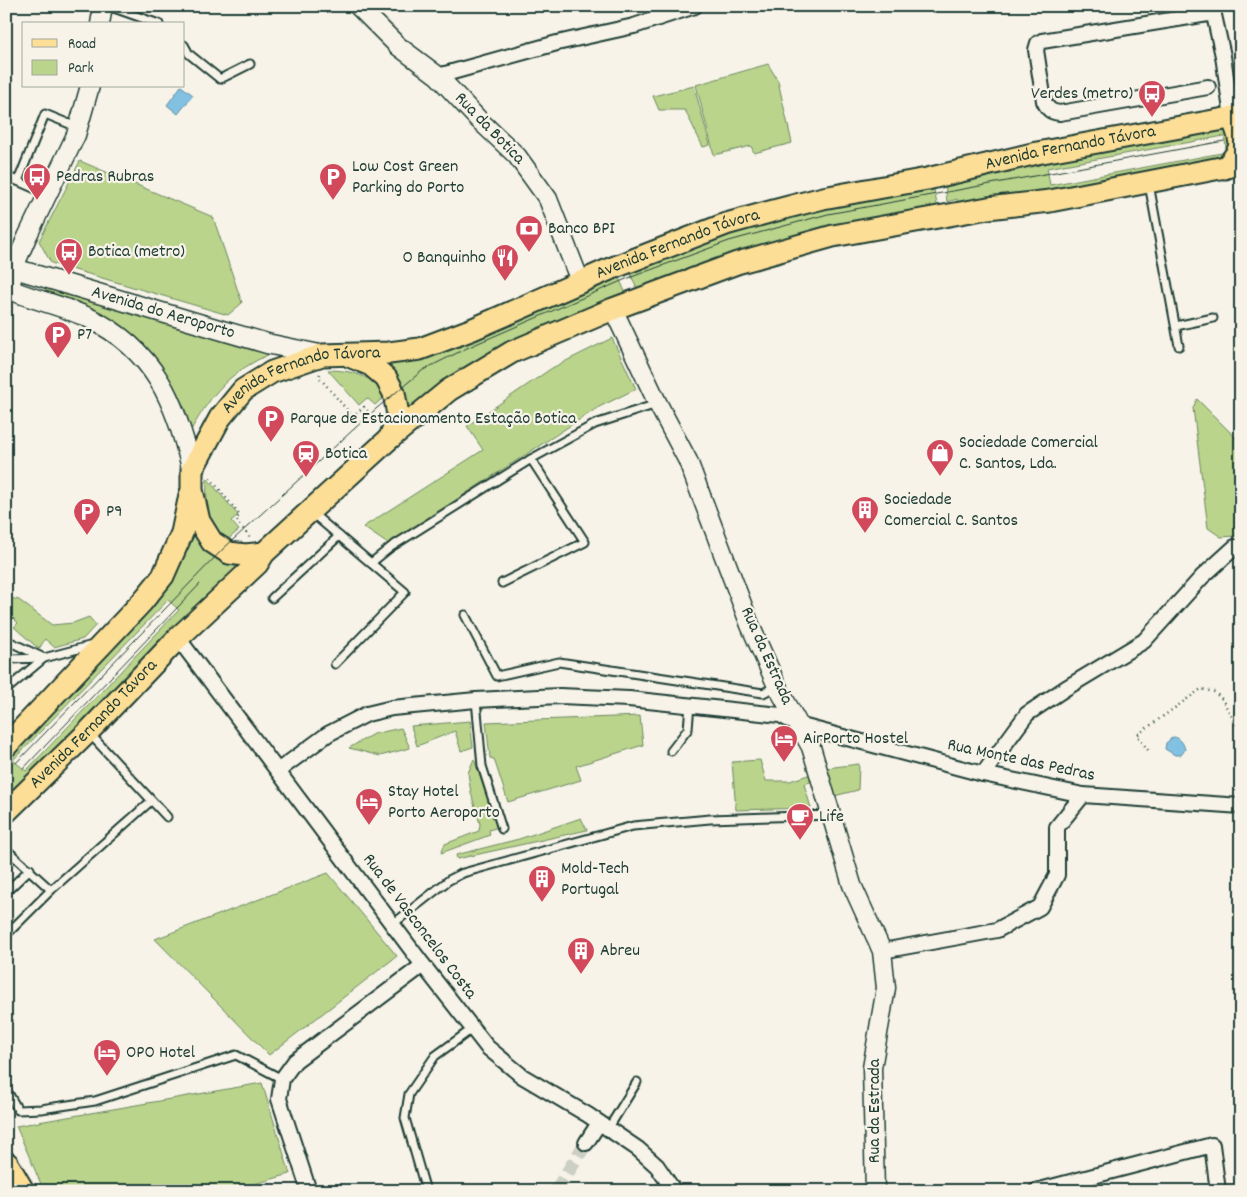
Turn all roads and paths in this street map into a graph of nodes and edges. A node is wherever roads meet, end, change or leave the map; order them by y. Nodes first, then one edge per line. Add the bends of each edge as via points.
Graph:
1 (103, 6) edge
2 (108, 6) edge
3 (358, 6) edge
4 (695, 6) edge
5 (1213, 10) edge
6 (100, 22) edge
7 (153, 22) edge
8 (185, 47) edge
9 (250, 64) dead end
10 (438, 76) junction
11 (1208, 87) dead end
12 (89, 88) edge
13 (1236, 117) edge
14 (78, 128) junction
15 (1233, 166) edge
16 (6, 176) edge
17 (18, 181) junction
18 (1149, 182) junction
19 (48, 194) junction
20 (10, 266) edge
21 (580, 282) junction
22 (8, 289) edge
23 (613, 309) junction
24 (1212, 318) dead end
25 (1176, 326) junction
26 (1179, 346) dead end
27 (348, 355) junction
28 (321, 362) junction
29 (658, 404) junction
30 (384, 431) junction
31 (531, 460) junction
32 (196, 478) junction
33 (310, 511) junction
34 (339, 536) junction
35 (259, 547) junction
36 (1238, 552) edge
37 (371, 563) junction
38 (502, 583) dead end
39 (272, 598) dead end
40 (465, 615) dead end
41 (178, 638) junction
42 (6, 640) edge
43 (105, 641) junction
44 (44, 658) junction
45 (6, 662) edge
46 (335, 664) dead end
47 (777, 686) junction
48 (6, 690) edge
49 (476, 700) junction
50 (690, 705) junction
51 (798, 725) junction
52 (88, 732) junction
53 (1241, 734) edge
54 (6, 746) edge
55 (1148, 750) dead end
56 (671, 751) dead end
57 (278, 770) junction
58 (982, 774) junction
59 (1083, 795) junction
60 (151, 801) junction
61 (1241, 806) edge
62 (6, 812) edge
63 (831, 815) junction
64 (167, 818) dead end
65 (502, 829) dead end
66 (6, 849) edge
67 (30, 869) junction
68 (51, 890) junction
69 (6, 892) edge
70 (393, 924) junction
71 (6, 935) edge
72 (882, 951) junction
73 (423, 965) junction
74 (472, 1029) junction
75 (282, 1079) junction
76 (637, 1082) dead end
77 (6, 1089) edge
78 (604, 1126) junction
79 (586, 1143) tunnel mouth
80 (6, 1164) edge
81 (21, 1191) edge
82 (309, 1191) edge
83 (426, 1191) edge
84 (674, 1191) edge
85 (875, 1191) edge
86 (1036, 1191) edge
87 (1218, 1191) edge

1 - 6 street
2 - 7 lane
3 - 10 street, Rua da Botica via 398,46
4 - 10 street via 634,26 557,43
5 - 11 street via 1042,41 1036,50 1044,101 1053,112
5 - 13 street
8 - 9 lane via 189,54 220,79
10 - 21 street, Rua da Botica via 517,156 548,199
12 - 14 street
13 - 15 main road via 1240,148
13 - 21 main road, Avenida Fernando Távora via 823,198 726,224
14 - 17 lane via 46,114
14 - 19 street
15 - 18 main road, Avenida Fernando Távora
16 - 17 lane
17 - 19 lane
18 - 23 main road, Avenida Fernando Távora via 833,236 738,263
18 - 25 lane
19 - 20 street
20 - 22 street
20 - 28 main road, Avenida do Aeroporto
21 - 27 main road, Avenida Fernando Távora via 420,349
22 - 32 main road, Avenida do Aeroporto via 90,318 128,343 153,369 170,398
23 - 29 street, Rua da Estrada
23 - 30 main road, Avenida Fernando Távora via 512,352
24 - 25 lane
25 - 26 lane
27 - 28 main road, Avenida Fernando Távora
27 - 30 main road via 371,365 386,378 394,393 398,415
28 - 30 path via 320,377 353,417 364,407
28 - 32 main road, Avenida Fernando Távora via 272,372 243,390 220,418
29 - 31 lane via 595,424
29 - 47 street, Rua da Estrada via 688,461 750,625
30 - 33 main road, Avenida Fernando Távora
31 - 37 lane via 391,547
31 - 38 lane via 585,542
32 - 35 path via 208,476 240,516 236,519
32 - 35 main road via 199,521 212,542 229,553 245,555
32 - 43 main road, Avenida Fernando Távora via 182,534 163,576
33 - 34 lane
33 - 35 main road, Avenida Fernando Távora
34 - 37 lane
34 - 39 lane
35 - 41 main road, Avenida Fernando Távora via 257,564
36 - 58 street via 1202,577 1144,641 1026,714
37 - 46 lane via 405,592
40 - 47 lane via 497,676 559,662 763,693
41 - 52 main road, Avenida Fernando Távora
41 - 57 street, Rua de Vasconcelos Costa
42 - 44 lane
43 - 44 lane
43 - 54 main road, Avenida Fernando Távora
44 - 45 lane via 10,659
44 - 48 lane
47 - 51 street, Rua da Estrada
49 - 50 street, Rua Monte das Pedras via 560,696
49 - 57 street, Rua Monte das Pedras via 392,708 367,714 328,734
49 - 65 lane via 482,766
50 - 51 street, Rua Monte das Pedras via 780,715
50 - 56 lane via 688,729
51 - 58 street, Rua Monte das Pedras
51 - 63 street, Rua da Estrada via 811,747
52 - 60 lane
52 - 62 main road, Avenida Fernando Távora
53 - 55 path via 1222,699 1214,692 1202,689 1137,735
57 - 70 street, Rua de Vasconcelos Costa
58 - 59 street, Rua Monte das Pedras
59 - 61 street, Rua Monte das Pedras
59 - 72 street via 1057,827 1057,875 1040,907 997,930
60 - 64 lane
60 - 68 lane
63 - 70 lane via 710,819 633,826 463,873 449,880
63 - 72 street, Rua da Estrada via 852,885
66 - 67 lane
67 - 68 lane
67 - 69 lane
68 - 71 lane
70 - 73 street, Rua de Vasconcelos Costa
72 - 85 street, Rua da Estrada via 886,988 872,1068
73 - 74 street, Rua de Vasconcelos Costa
73 - 75 street via 295,1061
74 - 78 street, Rua de Vasconcelos Costa via 522,1076
74 - 83 lane via 435,1056 409,1094 405,1118
75 - 77 lane via 236,1055 95,1101 41,1109 18,1110
75 - 82 street via 278,1099
76 - 78 lane
78 - 79 street
78 - 84 street, Rua de Vasconcelos Costa via 657,1166
80 - 81 highway
86 - 87 street via 1212,1145

